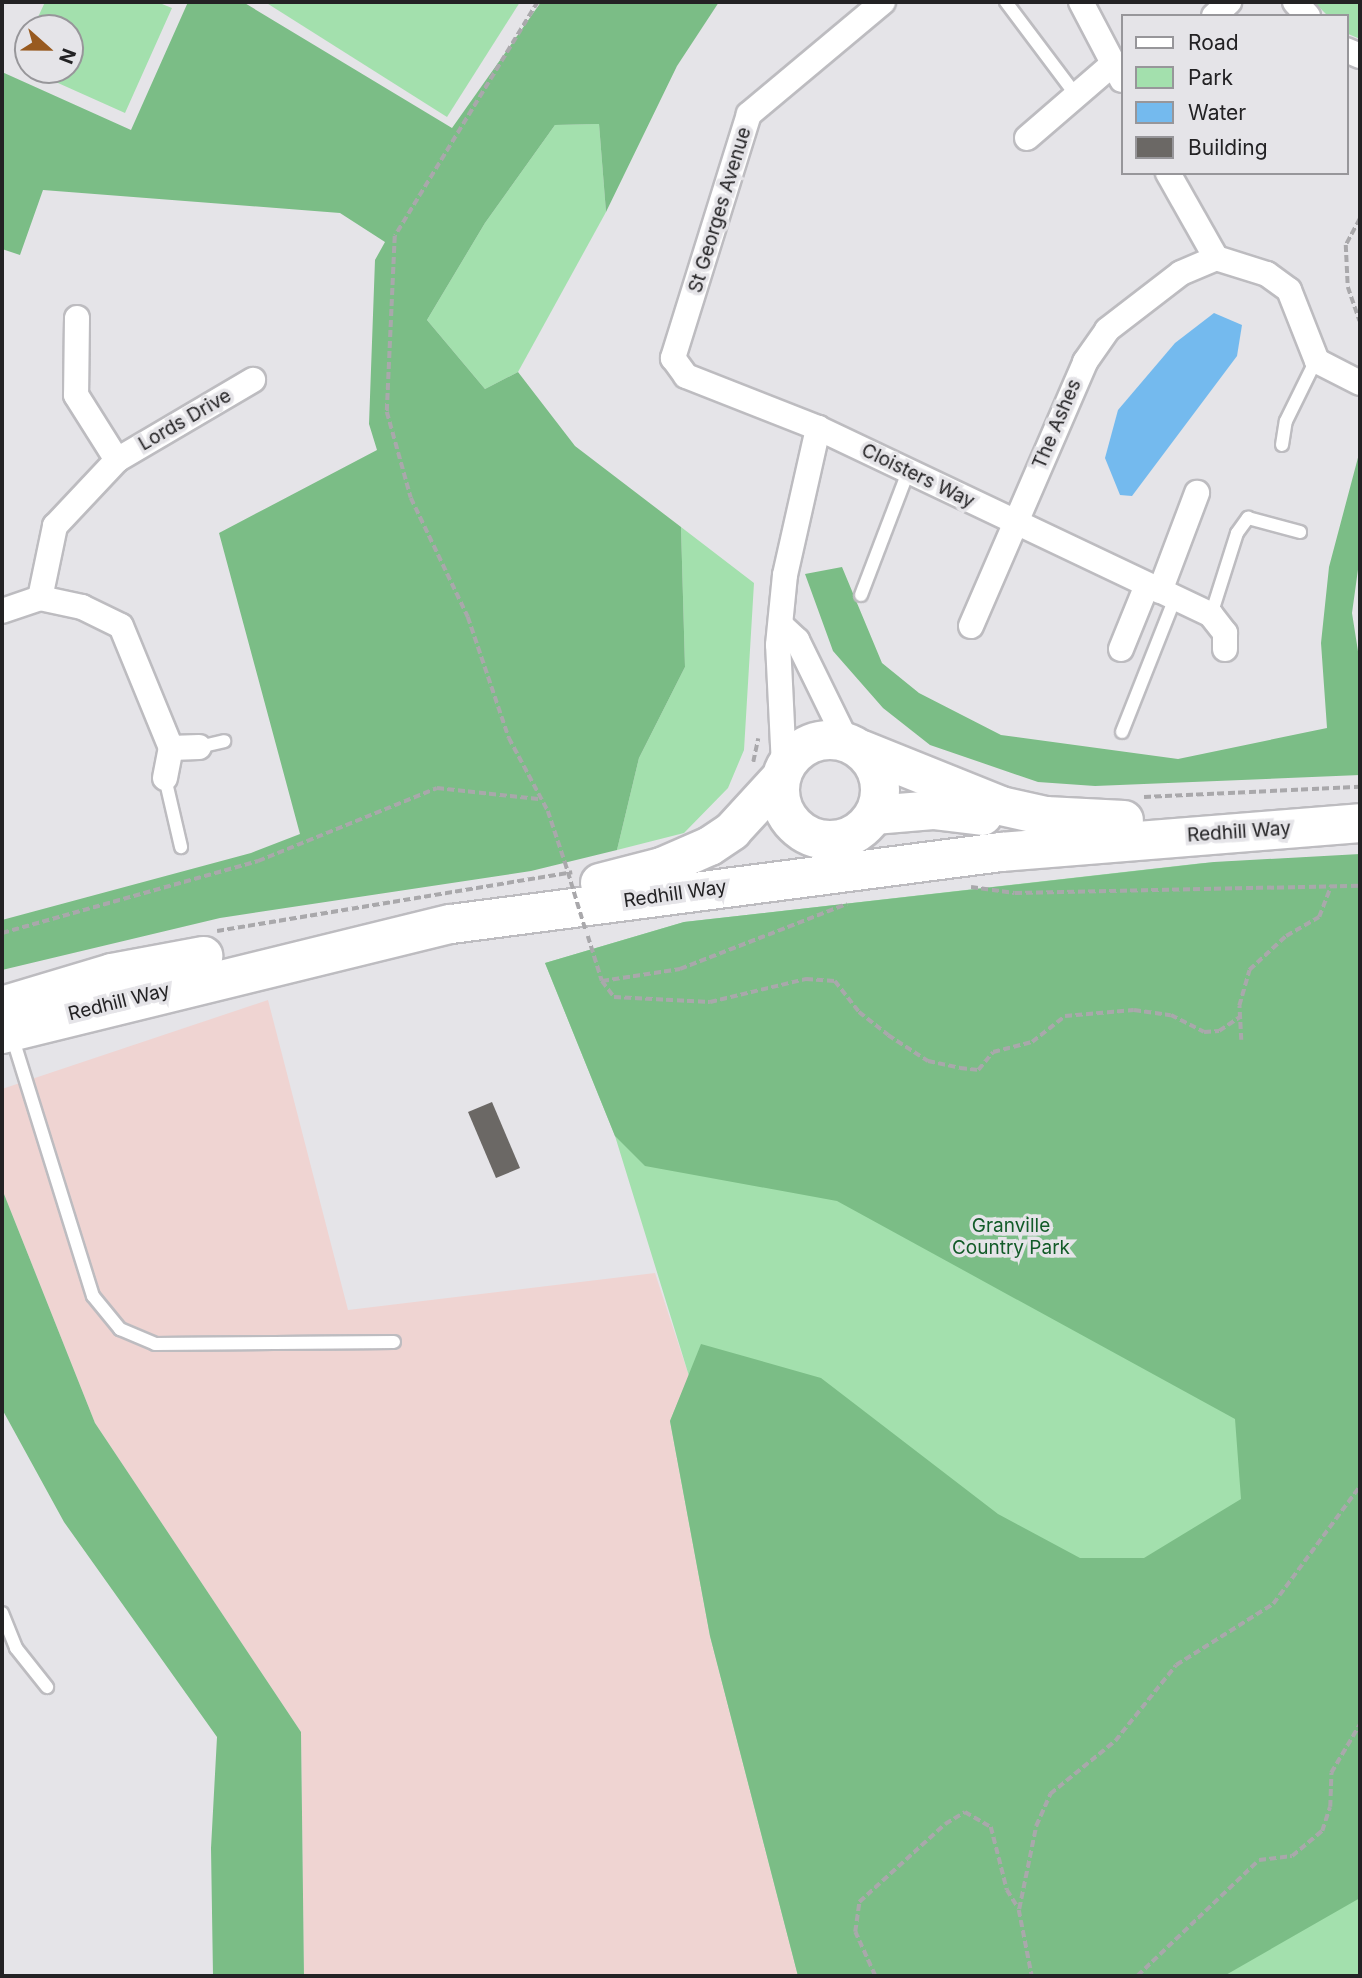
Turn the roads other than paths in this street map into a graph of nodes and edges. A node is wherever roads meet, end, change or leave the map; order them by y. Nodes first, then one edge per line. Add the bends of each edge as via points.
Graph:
1 (883, 2) edge
2 (1006, 2) edge
3 (1081, 2) edge
4 (1229, 2) edge
5 (1216, 14) edge
6 (1118, 72) edge
7 (1075, 94) junction
8 (1027, 138) dead end
9 (1169, 175) edge
10 (1216, 258) junction
11 (77, 318) dead end
12 (1316, 359) junction
13 (253, 380) dead end
14 (1360, 383) edge
15 (776, 409) joint
16 (818, 428) junction
17 (1282, 445) dead end
18 (117, 460) junction
19 (908, 472) junction
20 (1197, 493) dead end
21 (1018, 524) junction
22 (1300, 532) dead end
23 (1161, 591) junction
24 (861, 595) dead end
25 (40, 598) junction
26 (2, 611) edge
27 (1211, 615) junction
28 (971, 626) dead end
29 (784, 628) junction
30 (1121, 649) dead end
31 (1225, 649) dead end
32 (1122, 732) dead end
33 (224, 741) dead end
34 (854, 746) junction
35 (199, 747) joint
36 (171, 748) junction
37 (771, 774) junction
38 (165, 778) joint
39 (1360, 803) edge
40 (874, 815) junction
41 (1360, 823) edge
42 (1155, 837) junction
43 (833, 840) junction
44 (181, 847) dead end
45 (665, 896) junction
46 (5, 1024) edge
47 (394, 1342) dead end
48 (2, 1613) edge
49 (47, 1688) dead end

1 - 15 street, St Georges Avenue via 749,114 673,358 686,376
2 - 7 lane
3 - 6 street
4 - 5 street
6 - 7 street
7 - 8 street
9 - 10 street
10 - 12 street via 1267,274 1289,290
10 - 21 street, The Ashes via 1141,299 1107,330 1068,393
11 - 18 street, Lords Drive via 76,395
12 - 14 street
12 - 17 lane via 1286,421
13 - 18 street, Lords Drive
15 - 16 street, Cloisters Way
16 - 19 street, Cloisters Way
16 - 29 street via 785,575
18 - 25 street, Lords Drive via 55,526
19 - 21 street, Cloisters Way
19 - 24 lane
20 - 23 street
21 - 23 street, Cloisters Way
21 - 28 street
22 - 27 lane via 1248,518 1237,533
23 - 27 street, Cloisters Way
23 - 30 street
23 - 32 lane
25 - 26 street
25 - 36 street via 82,607 121,626
27 - 31 street via 1225,632
29 - 34 street via 797,640
29 - 37 street via 778,645
33 - 35 lane
34 - 37 main road via 813,746
34 - 39 main road, Redhill Way via 968,796 1046,816 1122,821
34 - 40 main road via 881,780
35 - 36 street
36 - 38 street
37 - 43 main road via 779,806 789,821 806,834
37 - 46 main road, Redhill Way via 732,831 662,867 112,974
38 - 44 lane
40 - 42 main road via 933,810 1070,829 1129,830
40 - 43 main road via 855,834
41 - 42 main road, Redhill Way
42 - 45 main road, Redhill Way
43 - 45 main road via 811,852 701,871
45 - 46 main road, Redhill Way via 451,924
46 - 47 lane via 93,1296 120,1329 155,1343
48 - 49 lane via 16,1648

